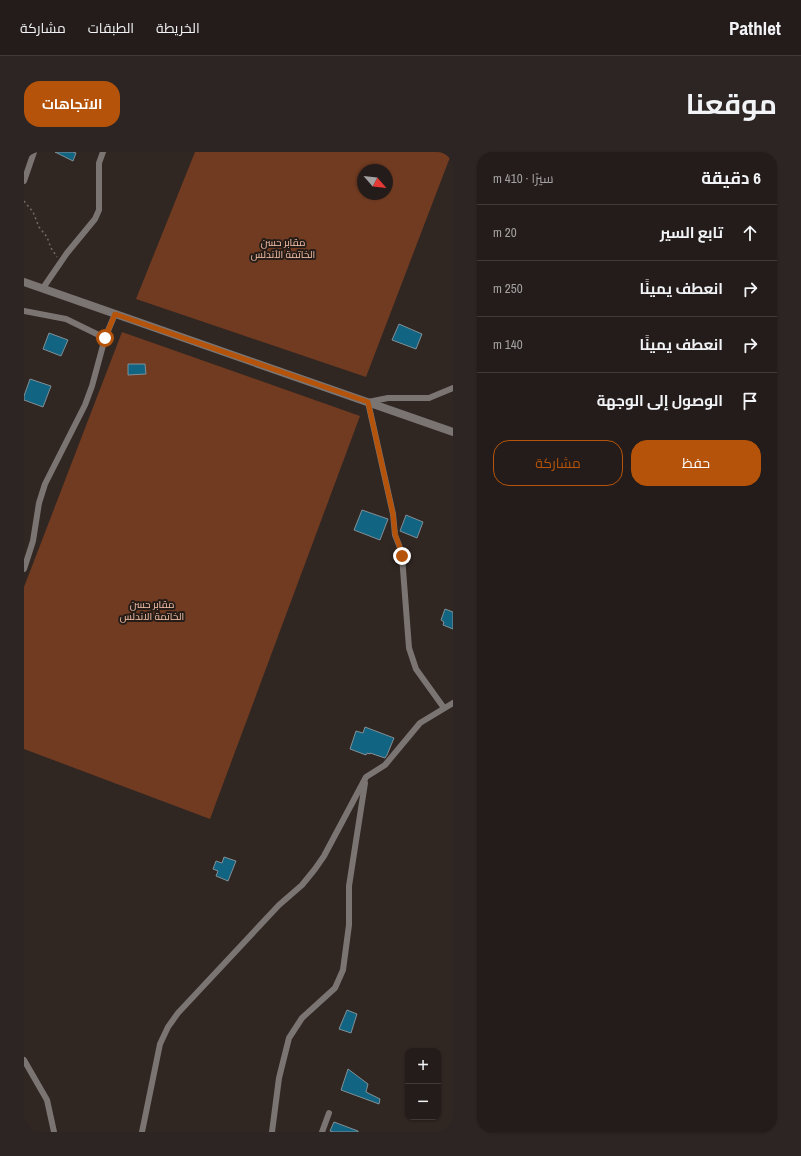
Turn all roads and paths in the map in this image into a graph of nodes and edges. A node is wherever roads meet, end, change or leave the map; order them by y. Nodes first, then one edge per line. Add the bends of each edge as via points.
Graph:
1 (34, 152) edge
2 (103, 152) edge
3 (24, 181) edge
4 (24, 201) edge
5 (61, 262) junction
6 (24, 282) edge
7 (43, 288) junction
8 (24, 311) edge
9 (115, 314) junction
10 (105, 338) junction
11 (453, 388) edge
12 (368, 402) junction
13 (453, 432) edge
14 (24, 569) edge
15 (453, 703) edge
16 (444, 708) junction
17 (366, 777) junction
18 (24, 1060) edge
19 (329, 1113) dead end
20 (54, 1132) edge
21 (142, 1132) edge
22 (272, 1132) edge
23 (322, 1132) edge

1 - 3 street
2 - 5 street via 99,163 99,210 95,219
4 - 5 path
5 - 7 street
6 - 7 street
7 - 9 street
8 - 10 street via 61,317
9 - 10 street
9 - 12 street
10 - 14 street via 85,405 45,484 39,503 33,542
11 - 12 street via 429,398 388,398
12 - 13 street
12 - 16 street via 393,514 395,534 402,556 409,648 416,669
15 - 16 street
16 - 17 street via 420,723 385,765
17 - 21 street via 315,869 168,1027 160,1044
17 - 22 street via 349,886 349,926 343,970 335,988 302,1018 290,1038 279,1078
18 - 20 street via 47,1100
19 - 23 street

